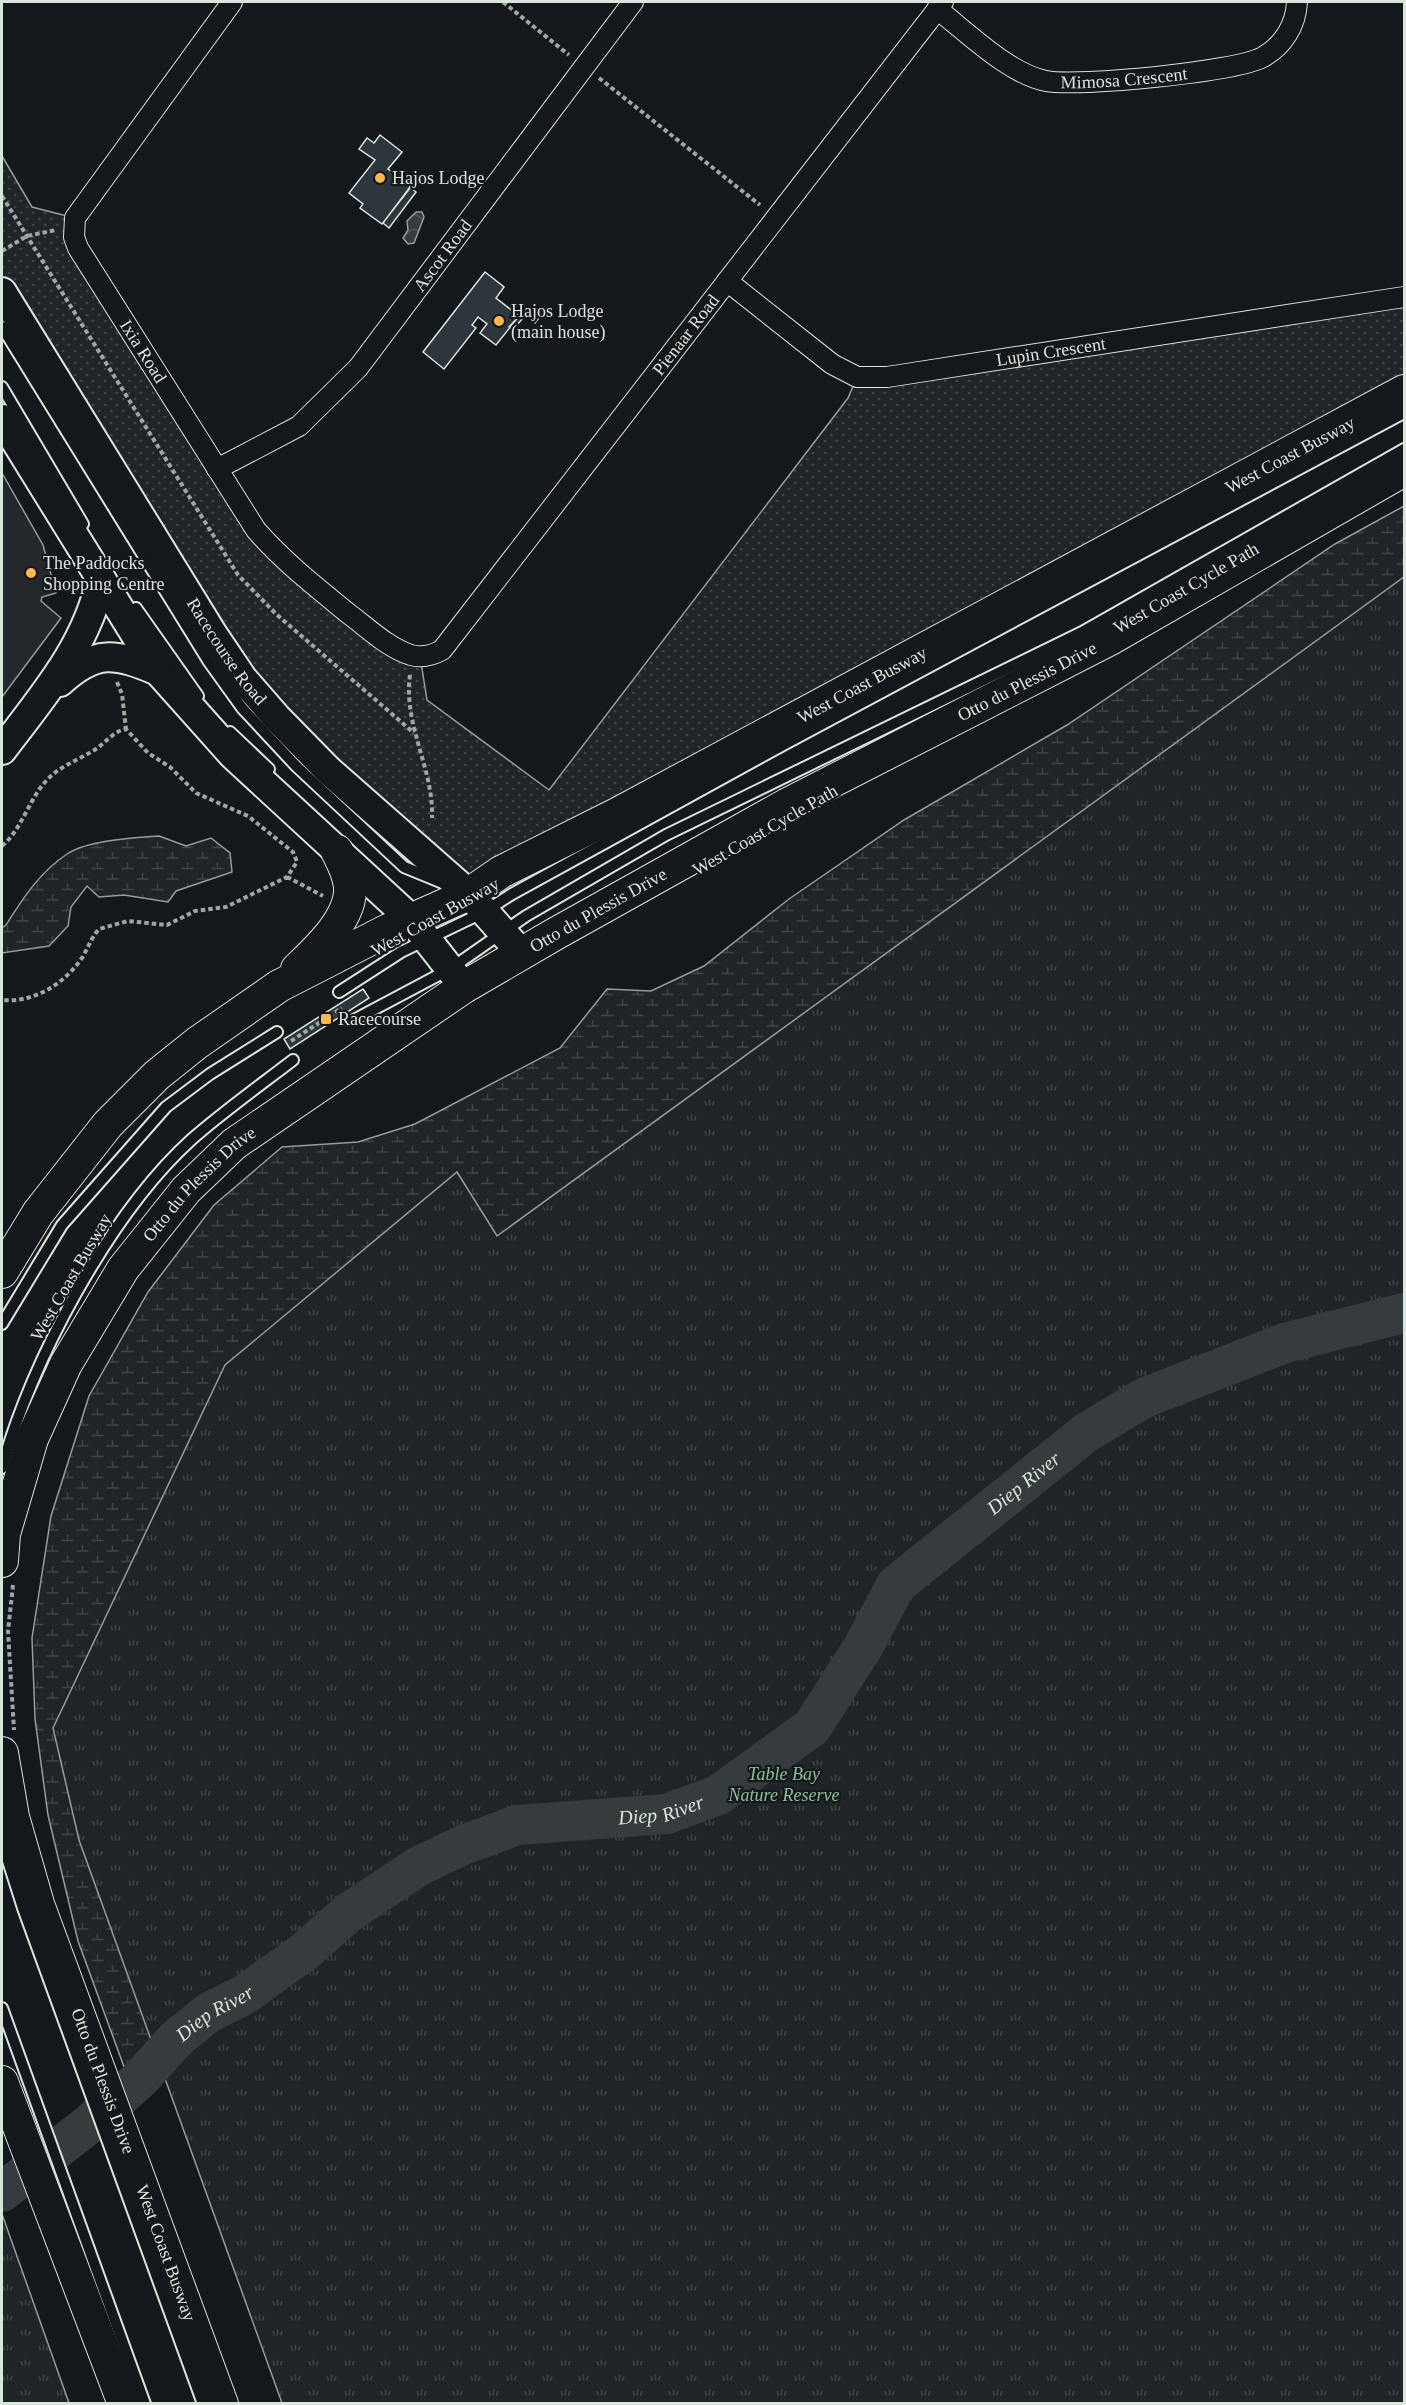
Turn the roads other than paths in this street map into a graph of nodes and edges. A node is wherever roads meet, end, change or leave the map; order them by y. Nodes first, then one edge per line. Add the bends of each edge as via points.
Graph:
1 (232, 2) edge
2 (633, 2) edge
3 (1297, 2) edge
4 (940, 5) edge
5 (727, 281) junction
6 (2, 292) edge
7 (1404, 297) edge
8 (2, 327) edge
9 (2, 387) edge
10 (1404, 392) edge
11 (1404, 413) edge
12 (2, 419) edge
13 (1404, 449) edge
14 (218, 469) junction
15 (1404, 470) edge
16 (92, 538) dead end
17 (101, 579) junction
18 (128, 596) dead end
19 (416, 656) joint
20 (158, 671) junction
21 (46, 694) junction
22 (204, 703) dead end
23 (224, 726) dead end
24 (2, 750) edge
25 (280, 780) dead end
26 (351, 855) junction
27 (494, 923) junction
28 (418, 930) junction
29 (457, 978) junction
30 (279, 986) junction
31 (339, 992) dead end
32 (354, 1020) dead end
33 (277, 1032) dead end
34 (293, 1060) dead end
35 (2, 1272) edge
36 (2, 1324) edge
37 (2, 1468) edge
38 (7, 1573) edge
39 (8, 1745) edge
40 (2, 1842) edge
41 (54, 1969) junction
42 (2, 2008) edge
43 (2, 2082) edge
44 (124, 2403) edge
45 (145, 2403) edge
46 (203, 2403) edge
47 (222, 2403) edge

1 - 14 street, Ixia Road via 75,218 73,227 78,249
2 - 14 street, Ascot Road via 358,368 300,426
3 - 4 street, Mimosa Crescent via 1290,28 1279,46 1262,58 1235,66 1101,81 1046,81 1016,70
4 - 5 street, Pienaar Road
5 - 7 street, Lupin Crescent via 832,364 857,377 887,377
5 - 19 street, Pienaar Road via 442,650
6 - 27 main road, Racecourse Road via 243,679 328,770
8 - 27 lane via 209,662 242,708 296,766 404,867
9 - 16 lane
10 - 27 main road, Otto du Plessis Drive via 638,803 501,872
11 - 27 lane, West Coast Busway via 522,888
12 - 17 main road
13 - 27 lane via 1082,632
14 - 19 street, Ixia Road via 237,505 281,559 394,648
15 - 27 main road, Otto du Plessis Drive via 1112,638 786,805
17 - 20 main road
17 - 21 main road via 84,634
18 - 22 lane
20 - 21 main road via 121,658 93,658
20 - 26 main road via 233,755
21 - 24 main road
23 - 25 lane
26 - 28 main road
26 - 30 main road via 345,909 313,954
27 - 28 main road, Otto du Plessis Drive
27 - 29 main road, Otto du Plessis Drive
28 - 29 main road
28 - 30 main road, Otto du Plessis Drive
28 - 31 lane, West Coast Busway via 401,952
29 - 32 lane
29 - 38 main road, Otto du Plessis Drive via 234,1144 186,1190 123,1269 66,1365 32,1438 4,1534
30 - 35 main road, Otto du Plessis Drive via 197,1042 108,1124 38,1213
33 - 36 lane, West Coast Busway via 166,1107 62,1225
34 - 37 lane, West Coast Busway via 191,1140 131,1209 100,1254 44,1356 12,1429
39 - 41 main road, Otto du Plessis Drive via 13,1817
40 - 41 lane, West Coast Busway
41 - 46 lane, West Coast Busway
41 - 47 main road, Otto du Plessis Drive
42 - 45 lane
43 - 44 main road

